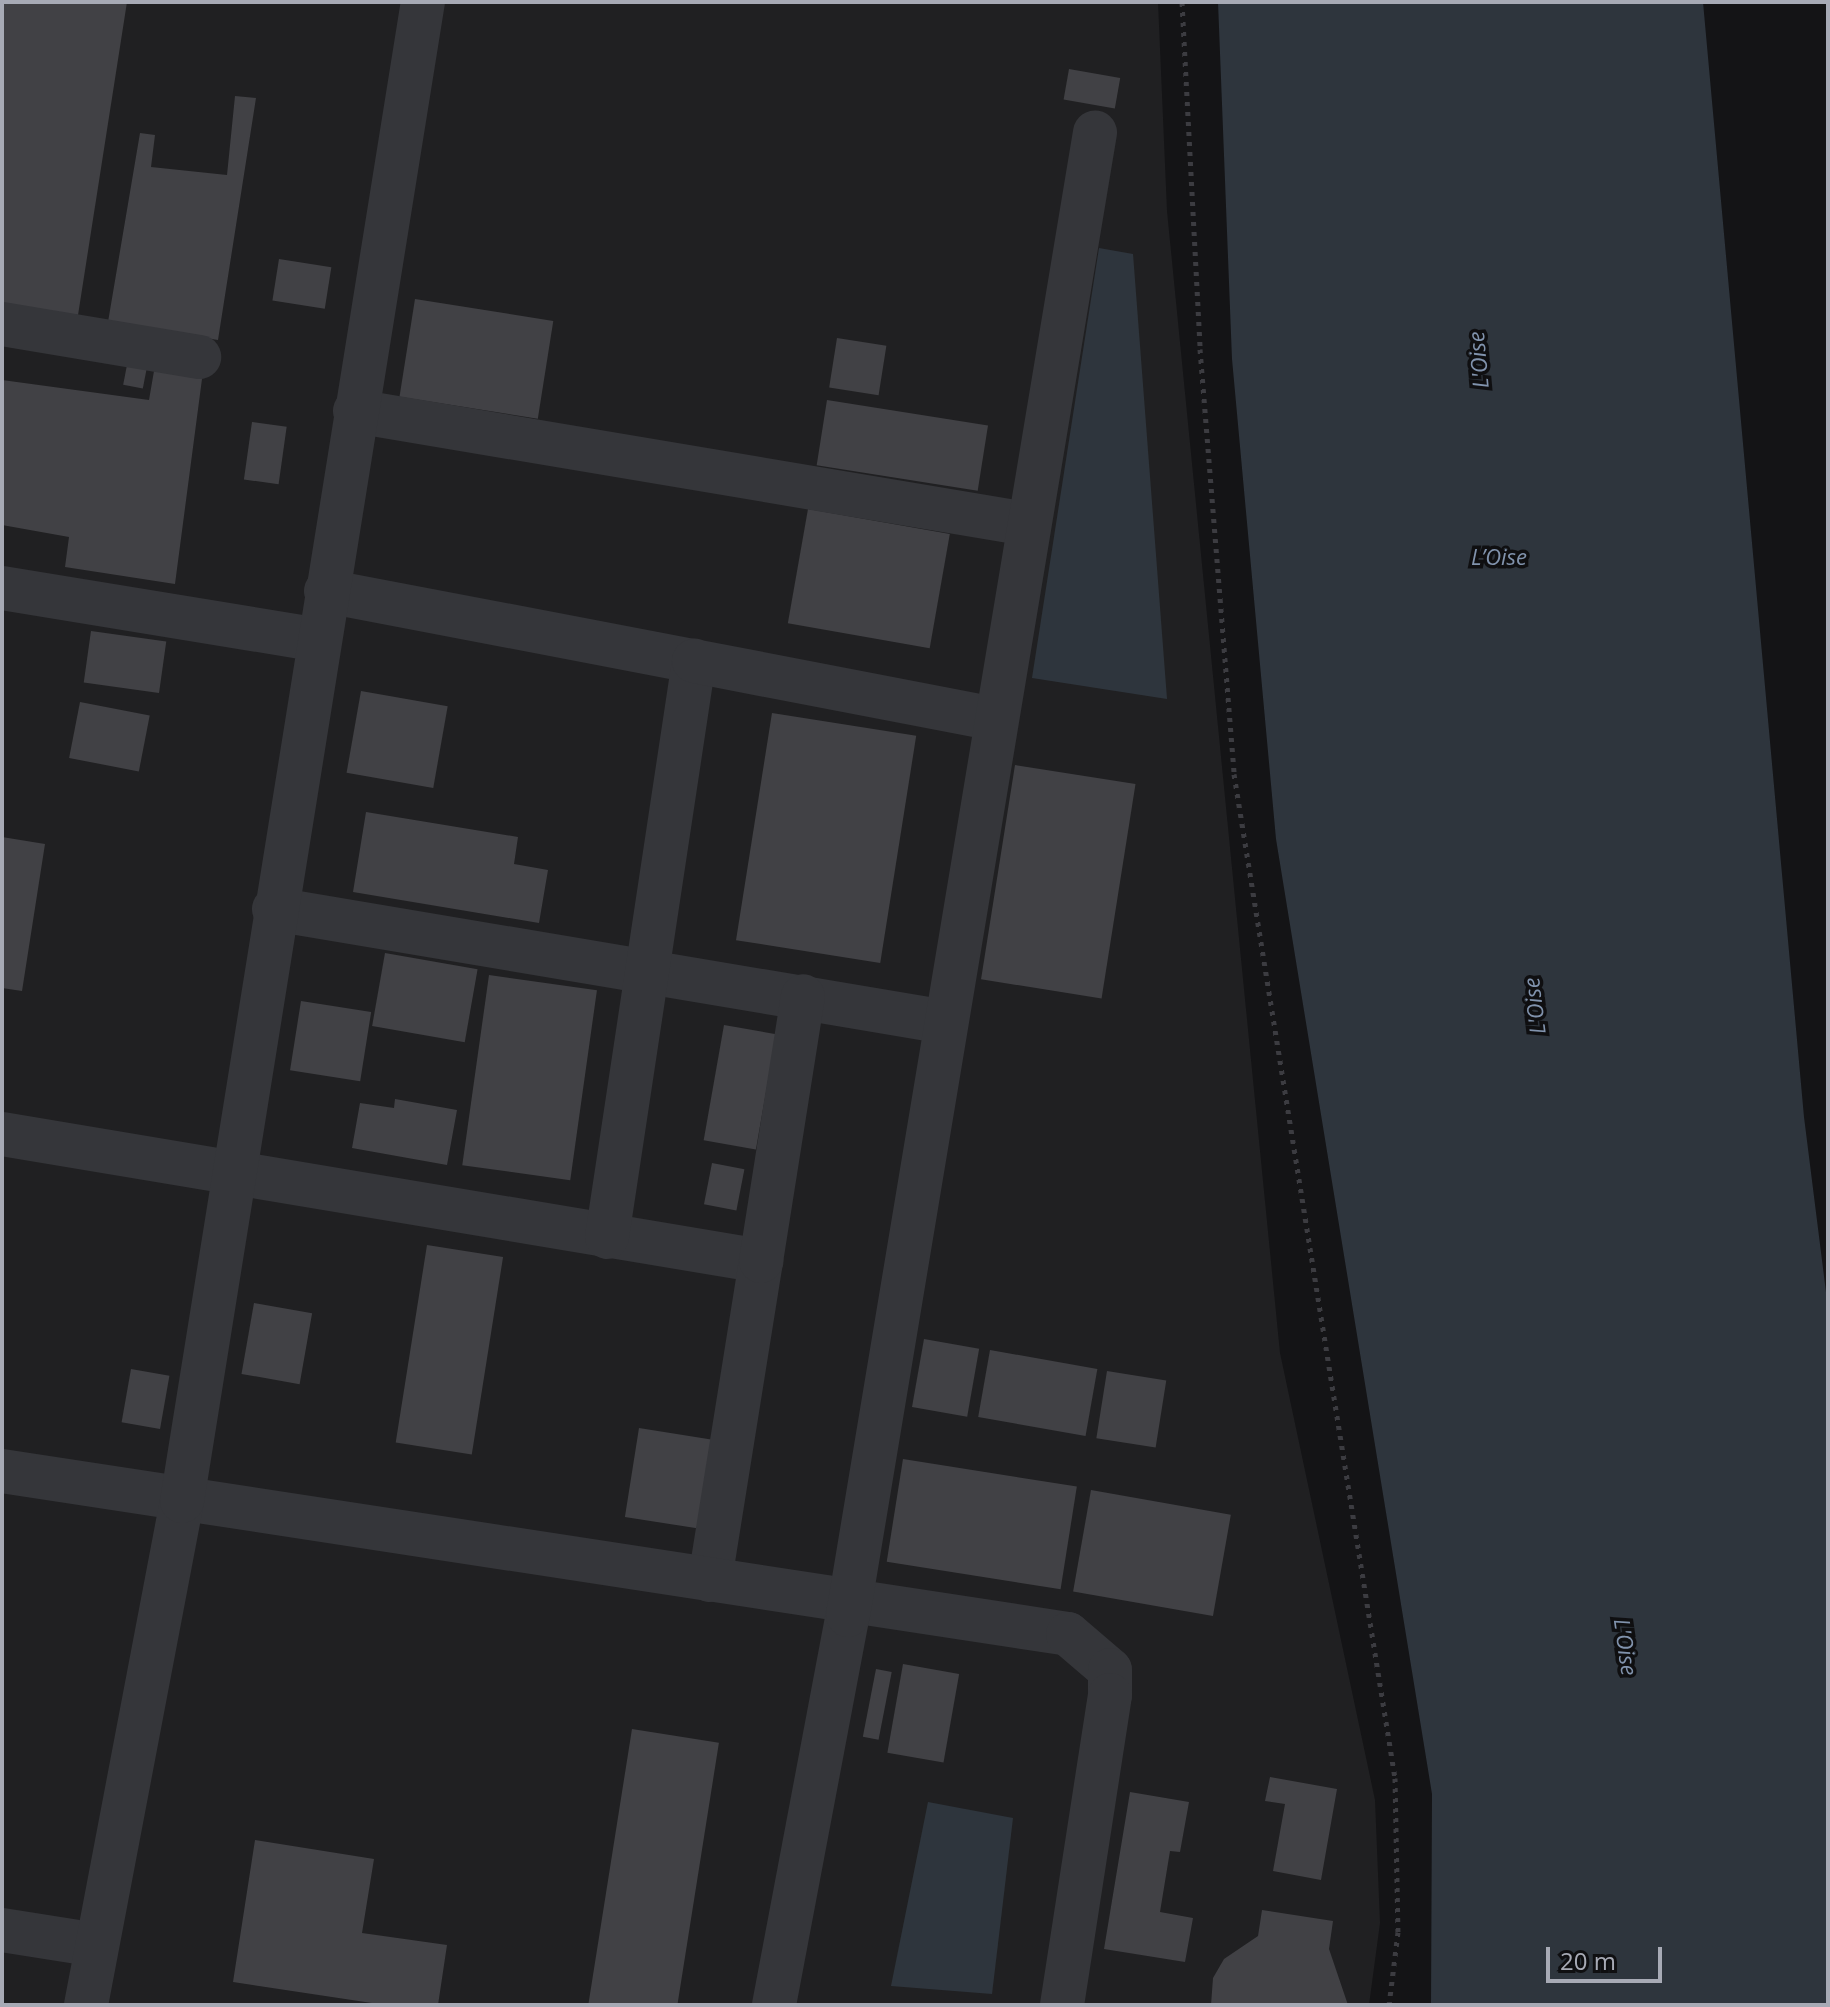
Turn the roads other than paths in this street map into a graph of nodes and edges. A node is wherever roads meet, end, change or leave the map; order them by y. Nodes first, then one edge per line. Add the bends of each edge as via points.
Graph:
1 (423, 2) edge
2 (1095, 132) dead end
3 (2, 324) edge
4 (199, 357) dead end
5 (355, 411) junction
6 (1027, 524) junction
7 (2, 588) edge
8 (326, 591) junction
9 (318, 640) junction
10 (694, 661) junction
11 (996, 719) junction
12 (274, 909) junction
13 (648, 970) junction
14 (803, 996) junction
15 (946, 1022) junction
16 (2, 1134) edge
17 (233, 1173) junction
18 (607, 1237) junction
19 (761, 1261) junction
20 (2, 1471) edge
21 (182, 1501) junction
22 (710, 1580) junction
23 (851, 1600) junction
24 (2, 1930) edge
25 (97, 1945) junction
26 (86, 2005) edge
27 (774, 2005) edge
28 (1062, 2005) edge

1 - 5 lane
2 - 6 lane
3 - 4 lane
5 - 6 lane
5 - 8 lane
6 - 11 lane
7 - 9 lane
8 - 9 lane
8 - 10 lane
9 - 12 lane
10 - 11 lane
10 - 13 lane
11 - 15 lane
12 - 13 lane
12 - 17 lane
13 - 14 lane
13 - 18 lane
14 - 15 lane
14 - 19 lane
15 - 23 lane
16 - 17 lane
17 - 18 lane
17 - 21 lane
18 - 19 lane
19 - 22 lane
20 - 21 lane
21 - 22 lane
21 - 25 lane
22 - 23 lane
23 - 27 lane
23 - 28 lane via 1068,1634 1110,1670
24 - 25 lane
25 - 26 lane

